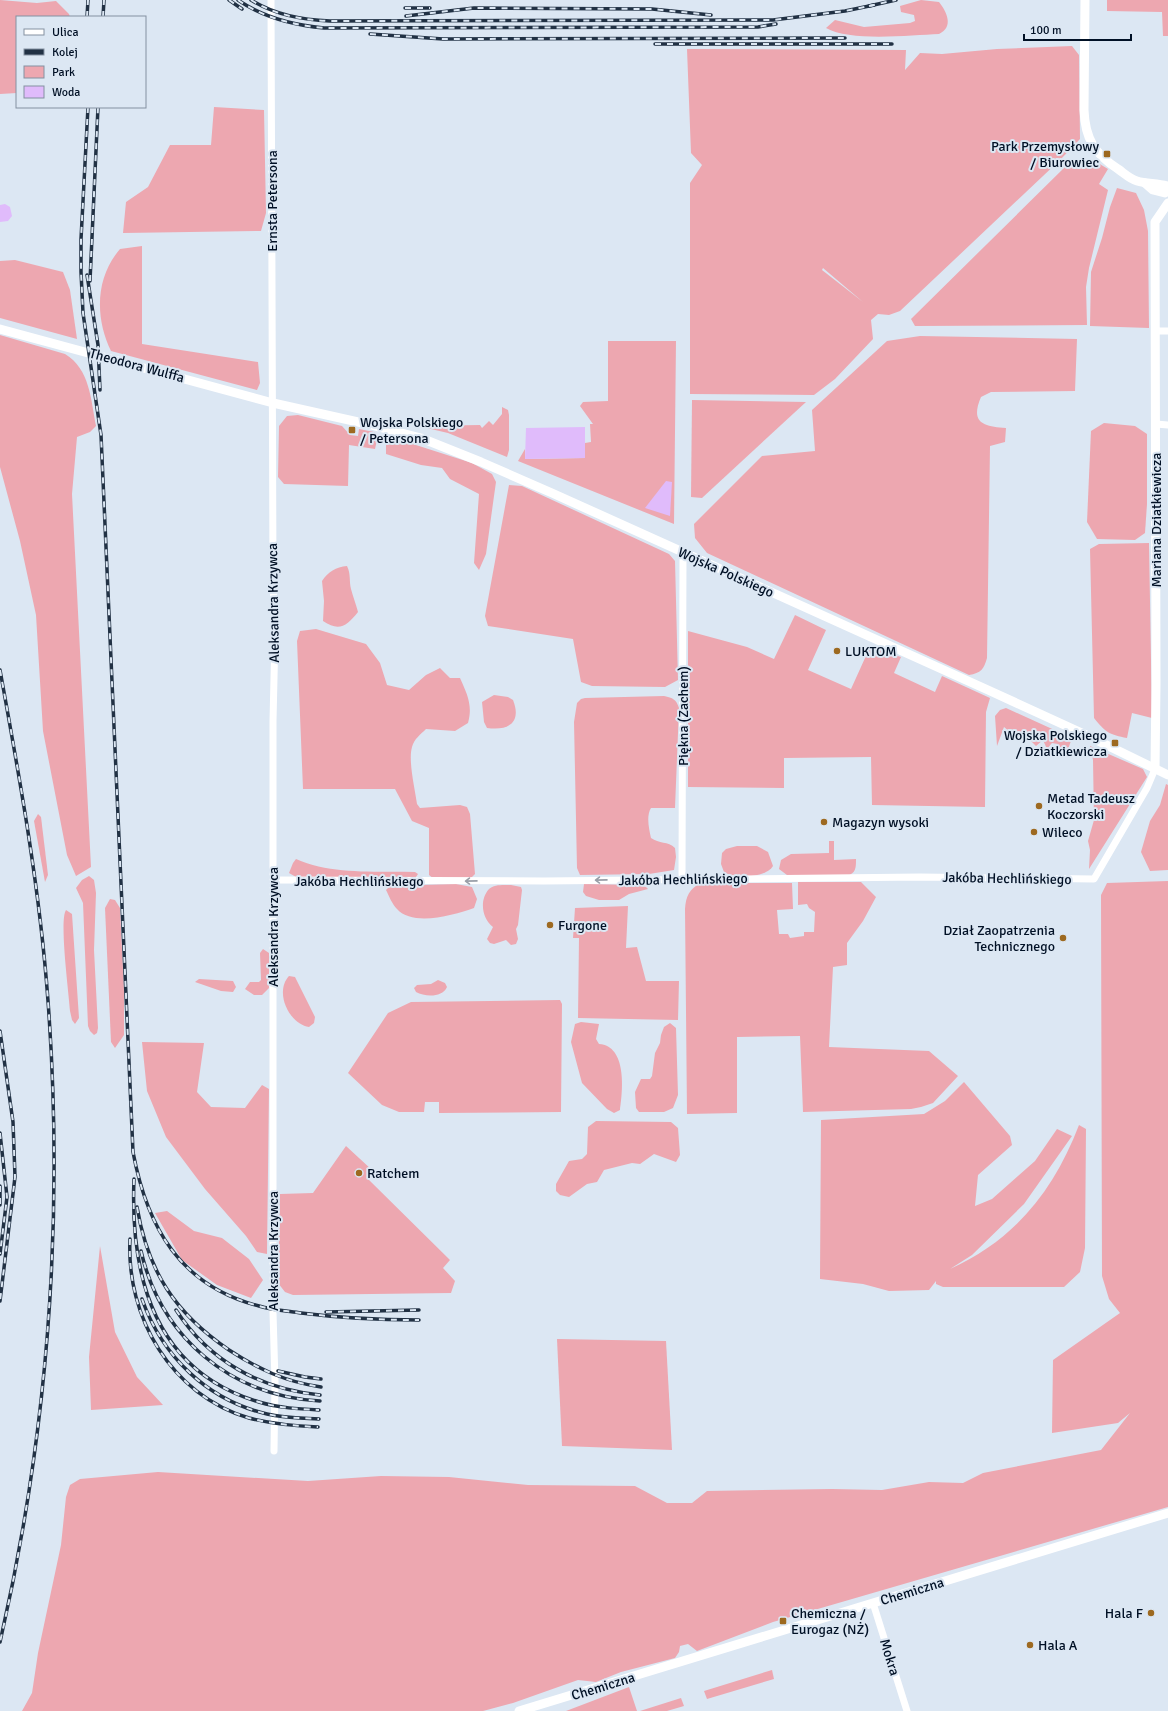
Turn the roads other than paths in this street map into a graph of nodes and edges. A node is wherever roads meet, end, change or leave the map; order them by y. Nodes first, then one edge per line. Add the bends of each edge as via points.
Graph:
1 (271, 0) edge
2 (1084, 0) edge
3 (1167, 194) edge
4 (0, 329) edge
5 (1155, 331) junction
6 (1168, 331) edge
7 (273, 403) junction
8 (1156, 424) junction
9 (1168, 424) edge
10 (683, 553) junction
11 (1155, 769) junction
12 (1168, 775) edge
13 (682, 879) junction
14 (273, 880) junction
15 (274, 1451) dead end
16 (1168, 1513) edge
17 (873, 1603) junction
18 (519, 1711) edge
19 (907, 1711) edge

1 - 7 street, Ernsta Petersona
2 - 3 street, Mariana Dziatkiewicza via 1084,110 1087,133 1101,156 1131,179
3 - 5 street, Mariana Dziatkiewicza via 1155,222
4 - 7 street, Theodora Wulffa
5 - 6 street
5 - 8 street, Mariana Dziatkiewicza
7 - 10 street, Wojska Polskiego via 421,438 481,462
7 - 14 street, Aleksandra Krzywca
8 - 9 street
8 - 11 street, Mariana Dziatkiewicza
10 - 11 street, Wojska Polskiego via 988,690
10 - 13 street, Piękna (Zachem)
11 - 12 street, Wojska Polskiego
11 - 13 street, Jakóba Hechlińskiego via 1147,788 1094,879
13 -> 14 street, Jakóba Hechlińskiego
14 - 15 street, Aleksandra Krzywca
16 - 17 street, Chemiczna
17 - 18 street, Chemiczna
17 - 19 street, Mokra

